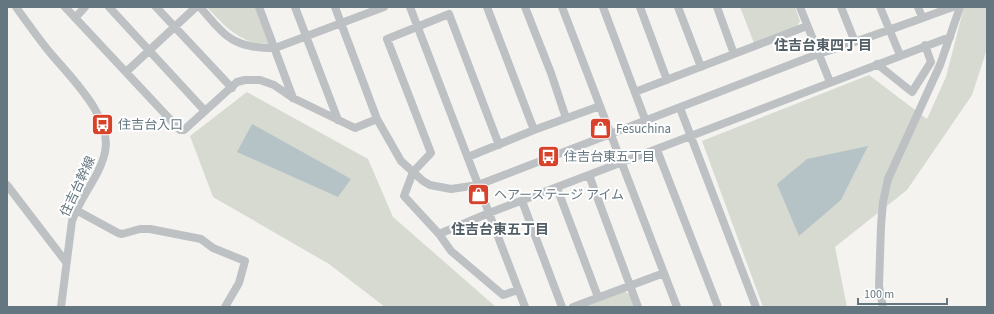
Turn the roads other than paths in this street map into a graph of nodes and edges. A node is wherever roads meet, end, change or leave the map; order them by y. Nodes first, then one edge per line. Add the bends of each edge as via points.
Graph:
1 (16, 7) edge
2 (65, 7) edge
3 (85, 7) edge
4 (109, 7) edge
5 (156, 7) edge
6 (196, 7) edge
7 (200, 7) edge
8 (259, 7) edge
9 (295, 7) edge
10 (335, 7) edge
11 (384, 7) edge
12 (410, 7) edge
13 (487, 7) edge
14 (525, 7) edge
15 (562, 7) edge
16 (603, 7) edge
17 (640, 7) edge
18 (678, 7) edge
19 (716, 7) edge
20 (800, 7) edge
21 (841, 7) edge
22 (880, 7) edge
23 (918, 7) edge
24 (953, 7) edge
25 (960, 7) edge
26 (375, 9) edge
27 (922, 17) junction
28 (75, 18) junction
29 (341, 24) junction
30 (417, 26) junction
31 (807, 26) junction
32 (174, 27) junction
33 (888, 30) junction
34 (306, 37) junction
35 (950, 37) junction
36 (855, 42) junction
37 (925, 45) junction
38 (275, 48) junction
39 (150, 51) junction
40 (734, 54) junction
41 (818, 54) junction
42 (900, 55) junction
43 (877, 64) junction
44 (700, 67) junction
45 (126, 72) junction
46 (667, 80) junction
47 (830, 82) junction
48 (232, 88) junction
49 (635, 92) junction
50 (293, 98) junction
51 (600, 106) junction
52 (680, 108) junction
53 (205, 112) junction
54 (566, 118) junction
55 (377, 119) junction
56 (338, 120) junction
57 (646, 122) junction
58 (534, 130) junction
59 (610, 135) junction
60 (690, 137) junction
61 (498, 145) junction
62 (657, 150) junction
63 (468, 157) junction
64 (622, 163) junction
65 (413, 172) junction
66 (589, 175) junction
67 (7, 185) edge
68 (478, 185) junction
69 (557, 188) junction
70 (522, 201) junction
71 (76, 210) junction
72 (489, 213) junction
73 (439, 234) junction
74 (66, 262) junction
75 (664, 273) junction
76 (631, 286) junction
77 (518, 290) junction
78 (598, 297) junction
79 (61, 307) edge
80 (225, 307) edge
81 (525, 307) edge
82 (562, 307) edge
83 (573, 307) edge
84 (638, 307) edge
85 (677, 307) edge
86 (718, 307) edge
87 (756, 307) edge
88 (883, 307) edge

1 - 71 street, 住吉台幹線 via 90,101 105,133 103,158
2 - 28 street
3 - 28 street
4 - 39 street
5 - 32 street
6 - 32 street
7 - 38 street via 230,39 258,48
8 - 38 street
9 - 34 street
10 - 29 street
11 - 26 street
12 - 30 street
13 - 58 street
14 - 54 street
15 - 51 street
16 - 49 street
17 - 46 street
18 - 44 street
19 - 40 street
20 - 31 street
21 - 36 street
22 - 33 street
23 - 27 street
24 - 27 street
25 - 35 street
26 - 29 street
27 - 33 street
28 - 45 street
29 - 34 street
29 - 55 street
30 - 61 street via 449,14
30 - 63 street
30 - 65 street via 387,39 431,153
31 - 40 street
31 - 41 street
32 - 39 street
32 - 48 street
33 - 36 street
33 - 42 street
34 - 38 street
34 - 56 street
35 - 37 street
35 - 88 street via 940,65 888,179 882,202 879,286
36 - 41 street
37 - 42 street
37 - 43 street via 932,62 912,92
38 - 50 street
39 - 45 street
39 - 53 street
40 - 44 street
41 - 47 street
41 - 52 street
42 - 43 street
43 - 47 street
44 - 46 street
45 - 53 street via 180,130 184,130
46 - 49 street
47 - 60 street
48 - 50 street via 240,80 260,80 274,85
48 - 53 street
49 - 57 street
50 - 56 street
51 - 54 street
51 - 59 street
52 - 57 street
52 - 60 street
54 - 58 street
55 - 56 street via 355,128
55 - 65 street via 401,161
57 - 59 street
58 - 61 street
59 - 64 street
59 - 68 street
60 - 62 street
60 - 87 street
61 - 63 street
62 - 64 street
62 - 86 street
63 - 68 street
64 - 66 street
64 - 75 street
65 - 68 street via 423,181 440,188
65 - 73 street via 404,196
66 - 69 street
66 - 76 street
67 - 74 street
68 - 72 street
69 - 70 street
69 - 78 street
70 - 72 street
70 - 82 street
71 - 74 street, 住吉台幹線
71 - 80 street via 118,233 150,229 201,239 213,248 245,261 239,283
72 - 73 street
72 - 77 street
73 - 77 street via 451,251 503,295
74 - 79 street, 住吉台幹線
75 - 76 street
75 - 85 street
76 - 78 street
76 - 84 street
77 - 81 street
78 - 83 street

